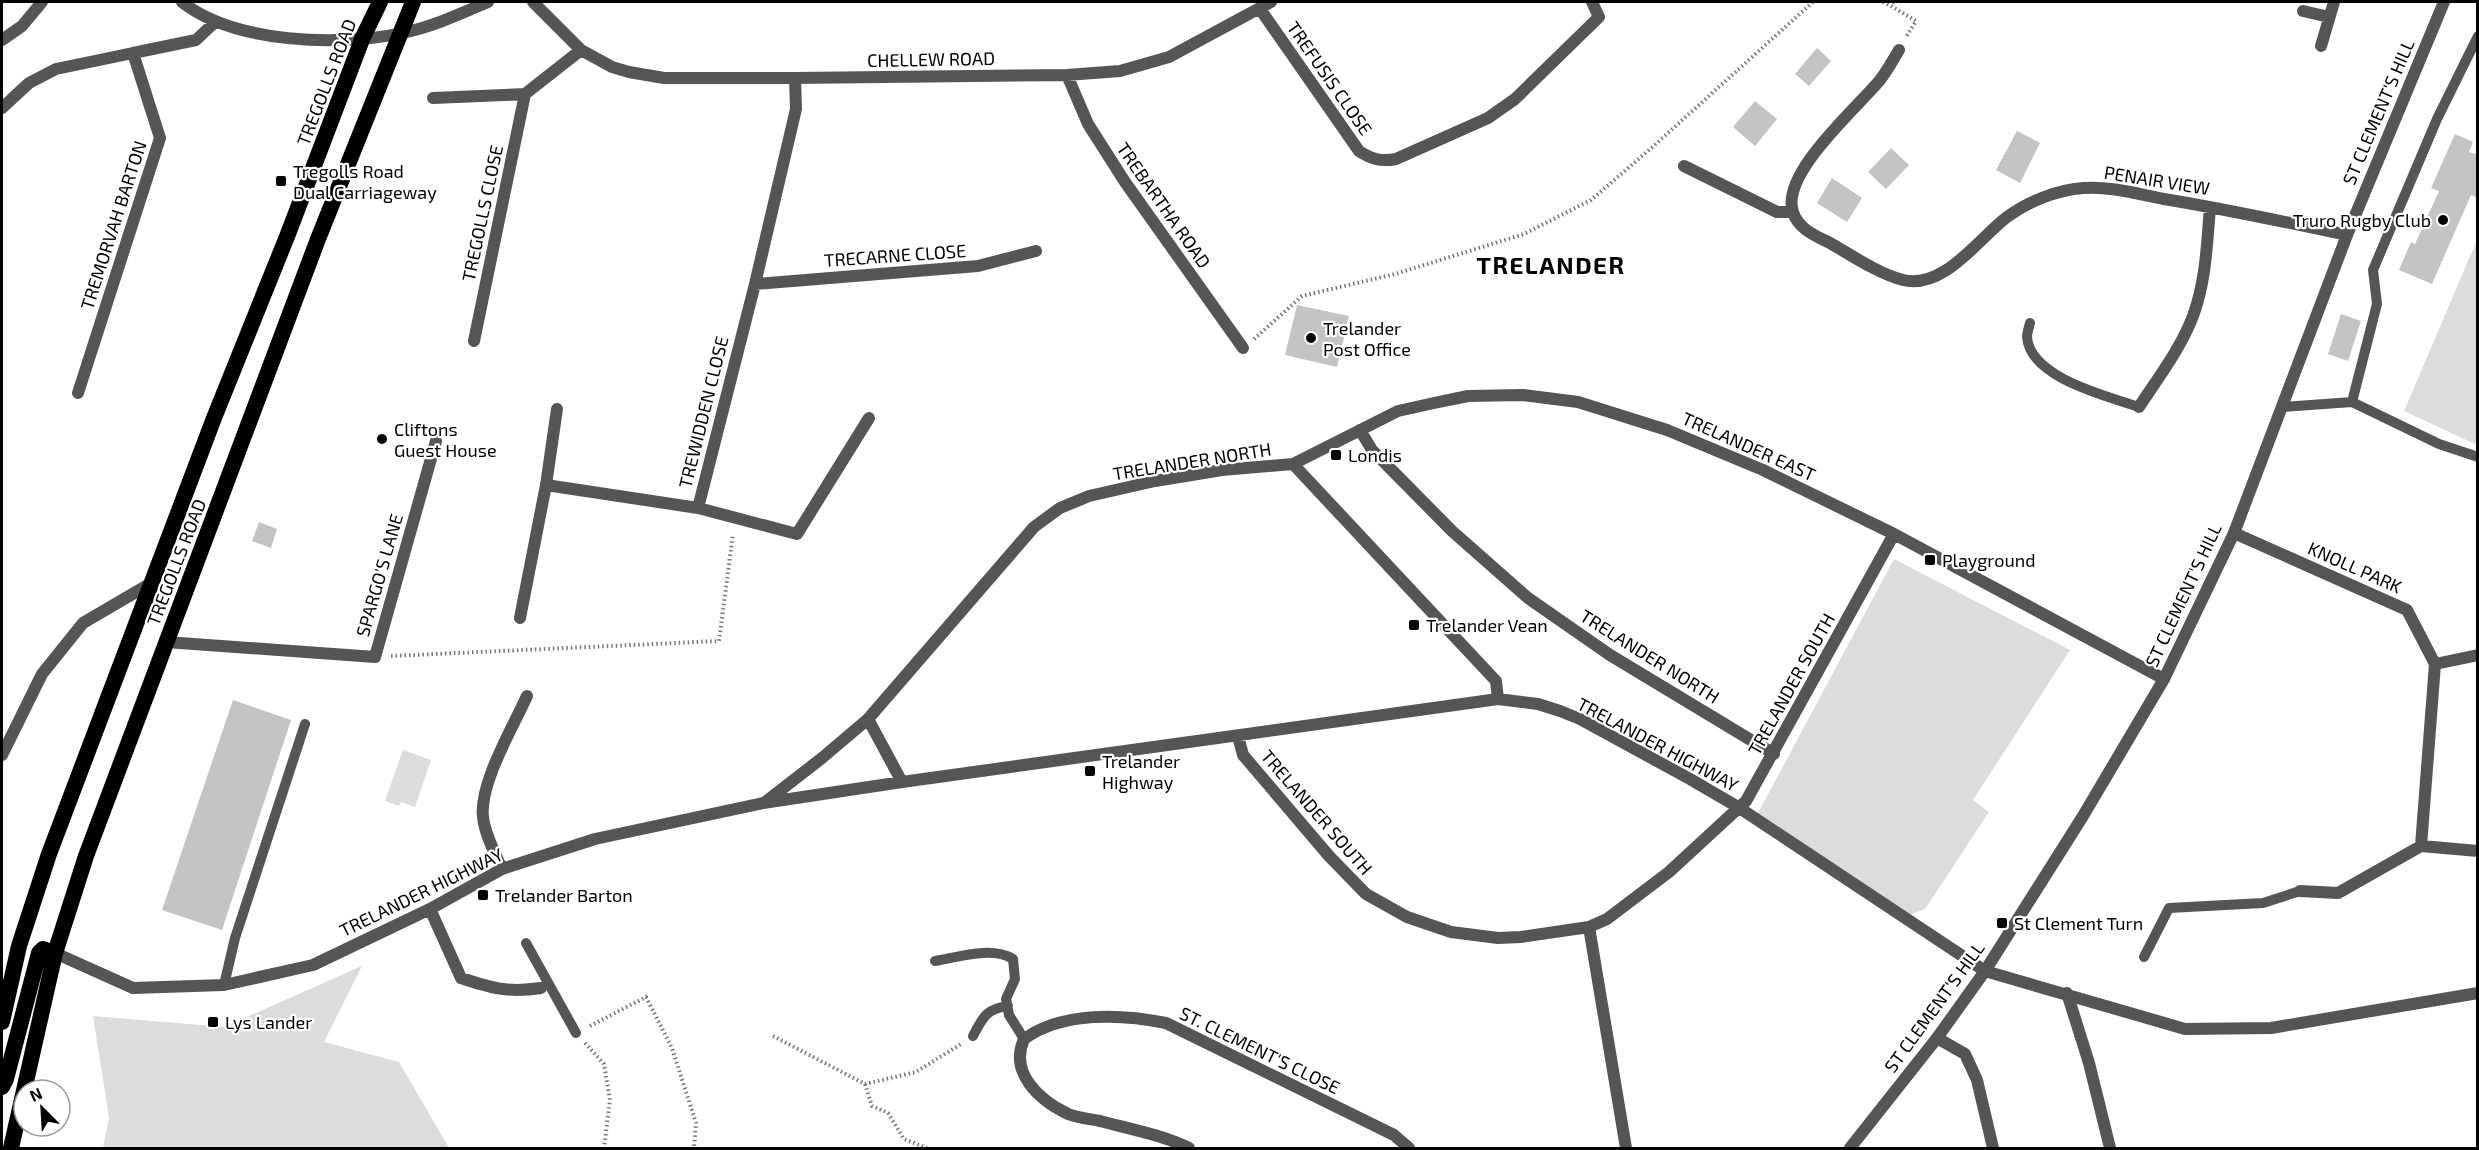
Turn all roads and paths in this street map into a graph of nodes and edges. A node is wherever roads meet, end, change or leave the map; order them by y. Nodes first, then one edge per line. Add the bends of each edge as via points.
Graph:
1 (42, 2) edge
2 (182, 2) edge
3 (380, 2) edge
4 (413, 2) edge
5 (488, 2) edge
6 (533, 2) edge
7 (1592, 2) edge
8 (1814, 2) edge
9 (1882, 2) edge
10 (2334, 2) edge
11 (2444, 2) edge
12 (1892, 4) edge
13 (1265, 5) edge
14 (2303, 11) dead end
15 (2329, 17) junction
16 (215, 22) junction
17 (401, 33) junction
18 (2478, 36) edge
19 (363, 37) junction
20 (2, 40) edge
21 (2321, 46) dead end
22 (581, 50) junction
23 (1899, 50) joint
24 (133, 53) junction
25 (1067, 75) junction
26 (795, 78) junction
27 (525, 94) junction
28 (433, 98) dead end
29 (2, 108) edge
30 (1684, 166) dead end
31 (2210, 207) junction
32 (1793, 212) junction
33 (2347, 235) junction
34 (1036, 251) dead end
35 (755, 284) junction
36 (2030, 323) dead end
37 (474, 340) dead end
38 (1243, 348) joint
39 (78, 393) dead end
40 (2352, 402) junction
41 (2139, 407) joint
42 (2282, 407) junction
43 (557, 409) dead end
44 (869, 418) dead end
45 (1360, 430) junction
46 (436, 441) dead end
47 (2478, 457) edge
48 (1293, 464) junction
49 (546, 484) junction
50 (698, 508) junction
51 (736, 518) junction
52 (2234, 533) junction
53 (1894, 534) junction
54 (153, 582) junction
55 (520, 618) dead end
56 (166, 642) junction
57 (2478, 655) edge
58 (375, 657) junction
59 (2435, 664) junction
60 (2164, 679) junction
61 (527, 696) dead end
62 (1498, 699) junction
63 (867, 719) junction
64 (305, 724) dead end
65 (1238, 736) junction
66 (1774, 754) junction
67 (2, 755) edge
68 (902, 782) junction
69 (763, 803) junction
70 (1738, 807) junction
71 (2421, 846) junction
72 (2478, 851) edge
73 (502, 869) junction
74 (2300, 891) joint
75 (430, 909) junction
76 (1589, 927) junction
77 (526, 943) dead end
78 (55, 953) junction
79 (2144, 957) dead end
80 (935, 961) dead end
81 (1985, 971) junction
82 (224, 985) junction
83 (545, 986) junction
84 (2067, 993) junction
85 (2478, 993) edge
86 (1008, 1006) junction
87 (2, 1022) edge
88 (576, 1033) junction
89 (773, 1036) dead end
90 (973, 1036) joint
91 (1937, 1038) junction
92 (1024, 1039) junction
93 (865, 1084) junction
94 (2, 1087) edge
95 (11, 1149) edge
96 (604, 1149) edge
97 (694, 1149) edge
98 (927, 1149) edge
99 (1189, 1149) edge
100 (1409, 1149) edge
101 (1626, 1149) edge
102 (1850, 1149) edge
103 (1994, 1149) edge
104 (2110, 1149) edge

1 - 20 street via 22,26
2 - 16 street
3 - 19 highway, TREGOLLS ROAD
4 - 17 highway, TREGOLLS ROAD
5 - 17 street via 445,21
6 - 22 street, CHELLEW ROAD
7 - 13 street, TREFUSIS CLOSE via 1599,17 1515,99 1488,118 1386,161 1359,151
8 - 38 path via 1591,200 1524,234 1395,274 1302,296
9 - 12 path
10 - 15 street
11 - 33 street, ST CLEMENT'S HILL
12 - 23 path via 1916,21
13 - 25 street, CHELLEW ROAD via 1168,57 1120,71
14 - 15 street
15 - 21 street
16 - 19 street via 268,35 322,40
16 - 24 street via 196,40
17 - 19 street
17 - 56 highway, TREGOLLS ROAD via 318,239
18 - 40 lane via 2437,119 2373,270 2377,304
19 - 54 highway, TREGOLLS ROAD
22 - 26 street, CHELLEW ROAD via 612,67 646,76
22 - 27 street
23 - 32 street via 1881,79 1810,159 1791,192
24 - 29 street via 56,69 29,83
24 - 39 street, TREMORVAH BARTON via 160,138
25 - 26 street, CHELLEW ROAD
25 - 38 street, TREBARTHA ROAD via 1088,124 1125,182
26 - 35 street, TREWIDDEN CLOSE via 796,109
27 - 28 street
27 - 37 street, TREGOLLS CLOSE
30 - 32 street via 1777,212
31 - 32 street, PENAIR VIEW via 2104,188 2063,191 2008,216 1941,274 1912,281 1857,259 1808,231
31 - 33 street, PENAIR VIEW
31 - 41 street via 2204,273 2193,316 2170,361
33 - 42 street, ST CLEMENT'S HILL
34 - 35 street, TRECARNE CLOSE via 978,266
35 - 50 street, TREWIDDEN CLOSE
36 - 41 lane via 2027,338 2046,369 2068,382
40 - 42 lane
40 - 47 lane via 2439,444
42 - 52 street, ST CLEMENT'S HILL
43 - 49 street
44 - 51 street via 796,534
45 - 48 street, TRELANDER EAST
45 - 53 street, TRELANDER EAST via 1398,411 1468,396 1523,395 1578,402 1689,439
45 - 66 street, TRELANDER NORTH via 1372,450 1444,523 1528,598 1610,655
46 - 58 street, SPARGO'S LANE
48 - 62 street, TRELANDER NORTH via 1496,681
48 - 63 street, TRELANDER NORTH via 1155,481 1089,496 1060,508 1034,527
49 - 50 street, TREWIDDEN CLOSE
49 - 55 street
50 - 51 street
51 - 58 path via 719,641
52 - 59 street, KNOLL PARK via 2407,610
52 - 60 street, ST CLEMENT'S HILL
53 - 60 street, TRELANDER EAST
53 - 66 street, TRELANDER SOUTH
54 - 67 street via 83,623 42,674
54 - 87 highway, TREGOLLS ROAD via 49,855 19,946
56 - 58 street, SPARGO'S LANE
56 - 78 highway, TREGOLLS ROAD via 86,856
57 - 59 street
59 - 71 street
60 - 81 street, ST CLEMENT'S HILL
61 - 73 street via 484,795 485,828
62 - 65 street, TRELANDER HIGHWAY
62 - 70 street, TRELANDER HIGHWAY via 1538,704 1580,719
63 - 68 street
63 - 69 street, TRELANDER NORTH
64 - 82 lane via 235,938
65 - 68 street, TRELANDER HIGHWAY
65 - 76 street, TRELANDER SOUTH via 1243,755 1329,856 1366,894 1386,907 1429,926 1475,936 1521,937
66 - 70 street, TRELANDER SOUTH via 1746,801
68 - 69 street, TRELANDER HIGHWAY
69 - 73 street, TRELANDER HIGHWAY via 595,839
70 - 76 street, TRELANDER SOUTH via 1670,872 1623,908
70 - 81 street, TRELANDER HIGHWAY
71 - 72 street
71 - 74 street via 2338,893
73 - 75 street, TRELANDER HIGHWAY
74 - 79 lane via 2263,903 2169,908
75 - 82 street, TRELANDER HIGHWAY via 312,965
75 - 83 street via 460,978 518,992
76 - 101 street
77 - 83 lane
78 - 82 street, TRELANDER HIGHWAY via 132,988
78 - 94 highway via 43,949 39,952
78 - 95 highway, TREGOLLS ROAD
80 - 86 lane via 1004,953 1013,959 1015,979 1006,999
81 - 84 street, TRELANDER HIGHWAY
81 - 91 street, ST CLEMENT'S HILL
83 - 88 lane
84 - 85 street, TRELANDER HIGHWAY via 2185,1029 2271,1028
84 - 104 street
86 - 90 lane via 993,1008
86 - 92 lane via 1009,1015
88 - 96 path via 604,1064 610,1100
88 - 97 path via 646,997 672,1048 696,1123
89 - 93 path
90 - 93 path via 916,1072
91 - 102 street, ST CLEMENT'S HILL
91 - 103 street via 1965,1054 1977,1080
92 - 99 street via 1018,1058 1020,1068 1026,1081 1046,1100 1069,1114 1168,1139
92 - 100 street, ST. CLEMENT'S CLOSE via 1044,1028 1085,1019 1127,1017 1166,1023 1394,1136
93 - 98 path via 872,1106 888,1113 904,1139

